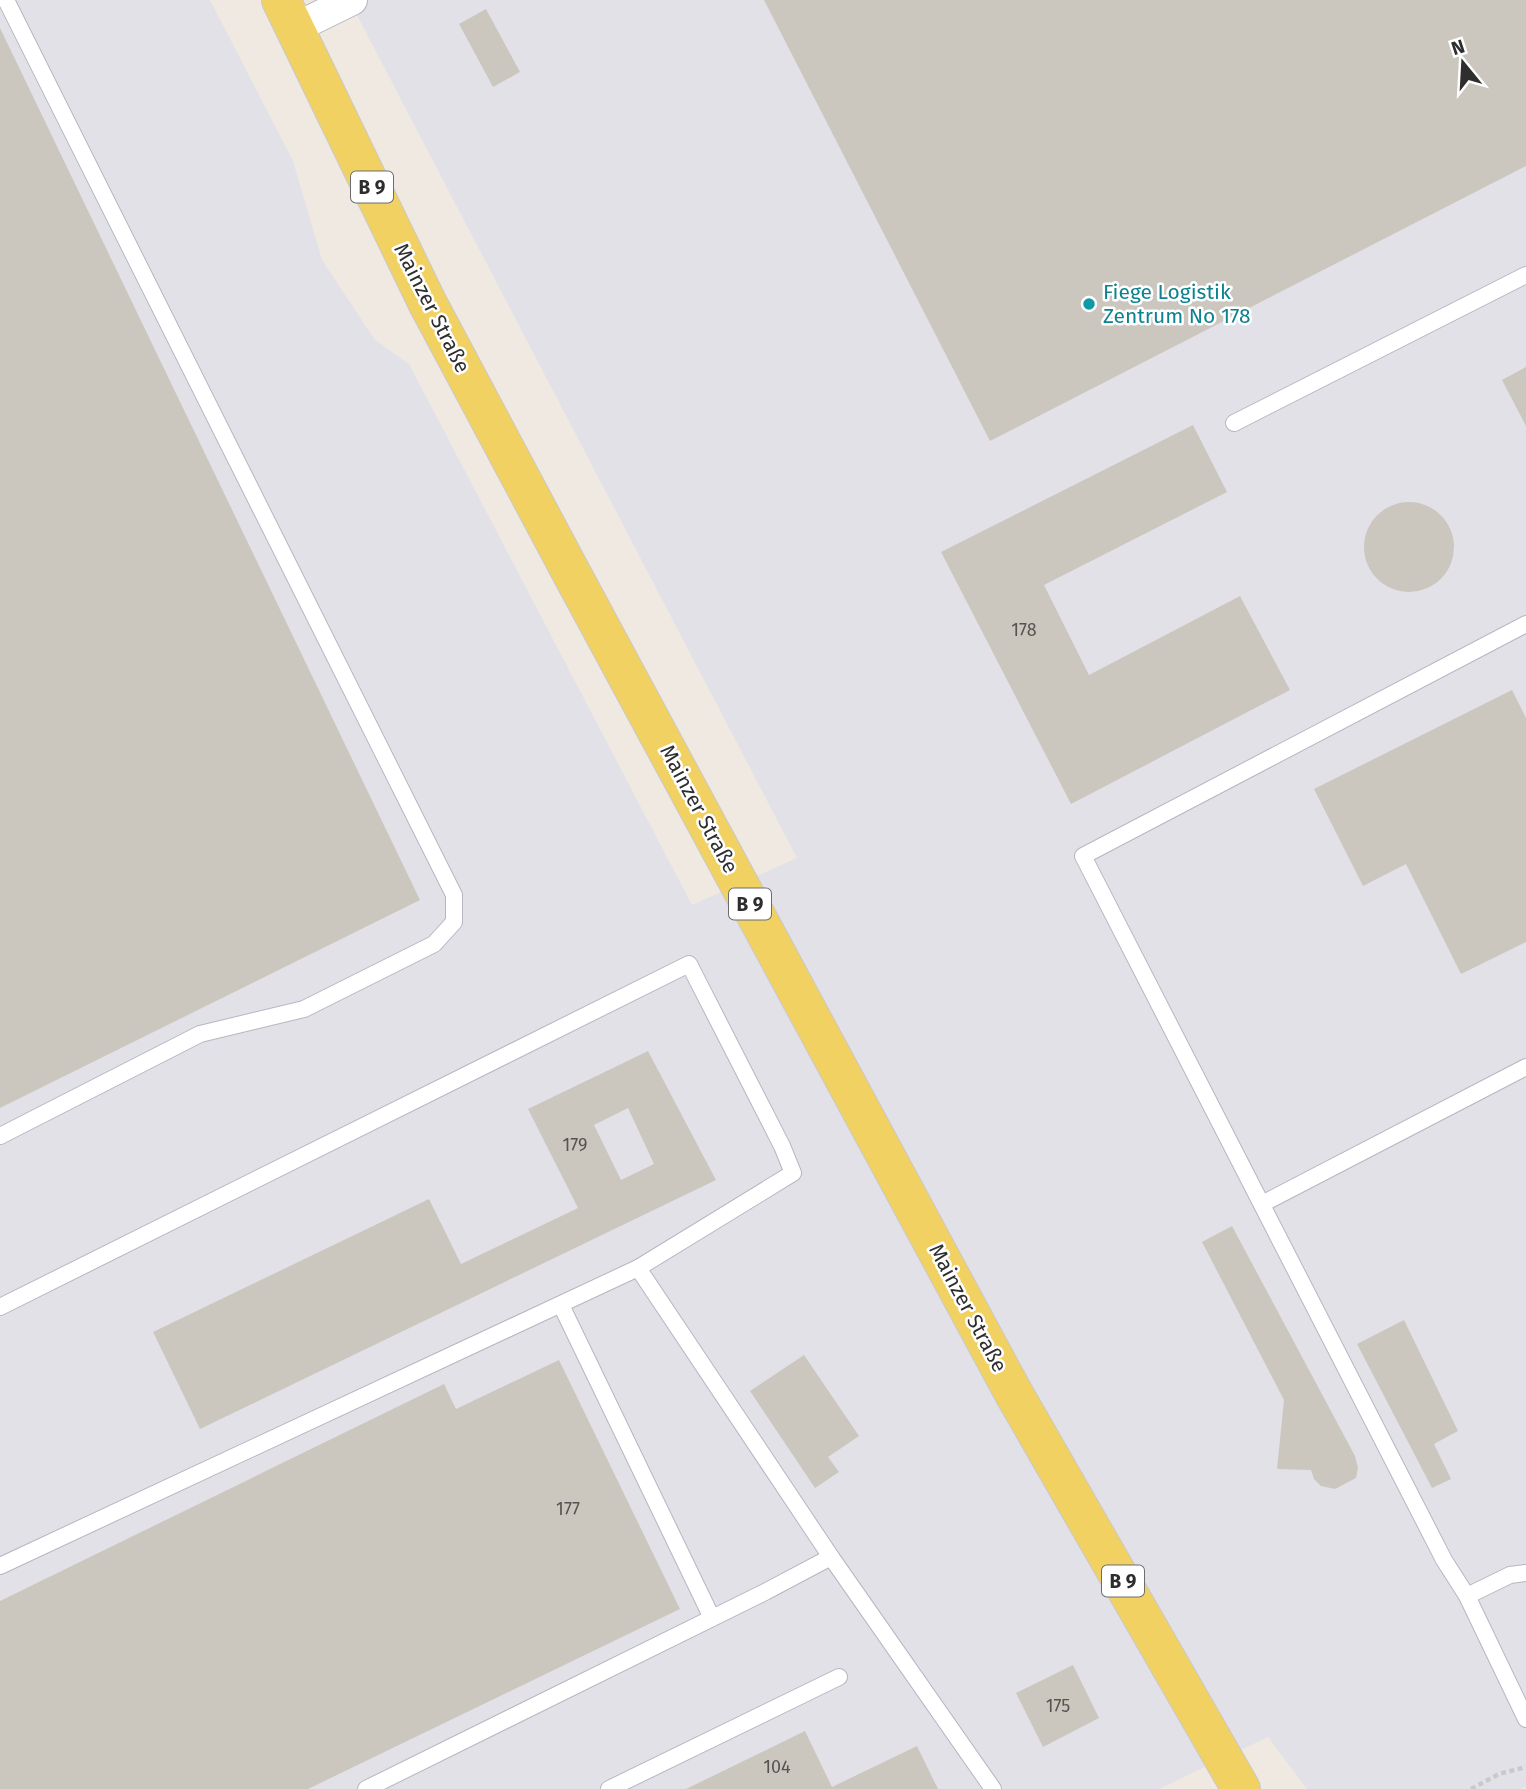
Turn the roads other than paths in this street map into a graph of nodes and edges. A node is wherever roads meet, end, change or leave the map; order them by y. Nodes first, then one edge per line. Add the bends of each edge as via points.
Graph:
1 (6, 0) edge
2 (352, 0) edge
3 (288, 14) edge
4 (1526, 275) edge
5 (1234, 423) dead end
6 (1526, 624) edge
7 (1526, 1068) edge
8 (0, 1136) edge
9 (1262, 1204) junction
10 (638, 1268) junction
11 (561, 1305) junction
12 (0, 1307) edge
13 (831, 1557) junction
14 (0, 1566) edge
15 (1526, 1573) edge
16 (1467, 1596) junction
17 (712, 1618) junction
18 (839, 1677) dead end
19 (1526, 1719) edge
20 (366, 1789) edge
21 (609, 1789) edge
22 (993, 1789) edge
23 (1241, 1789) edge

1 - 8 lane via 454,895 454,922 434,944 304,1009 200,1034
2 - 3 street
3 - 23 main road, Mainzer Straße / B 9 via 427,302 560,552 1013,1392
4 - 5 lane
6 - 9 lane via 1083,856
7 - 9 lane
9 - 16 lane via 1444,1560
10 - 11 lane
10 - 12 lane via 793,1173 689,964
10 - 13 lane
11 - 14 lane
11 - 17 lane
13 - 17 lane
13 - 22 lane
15 - 16 lane via 1510,1575
16 - 19 lane
17 - 20 lane
18 - 21 lane

